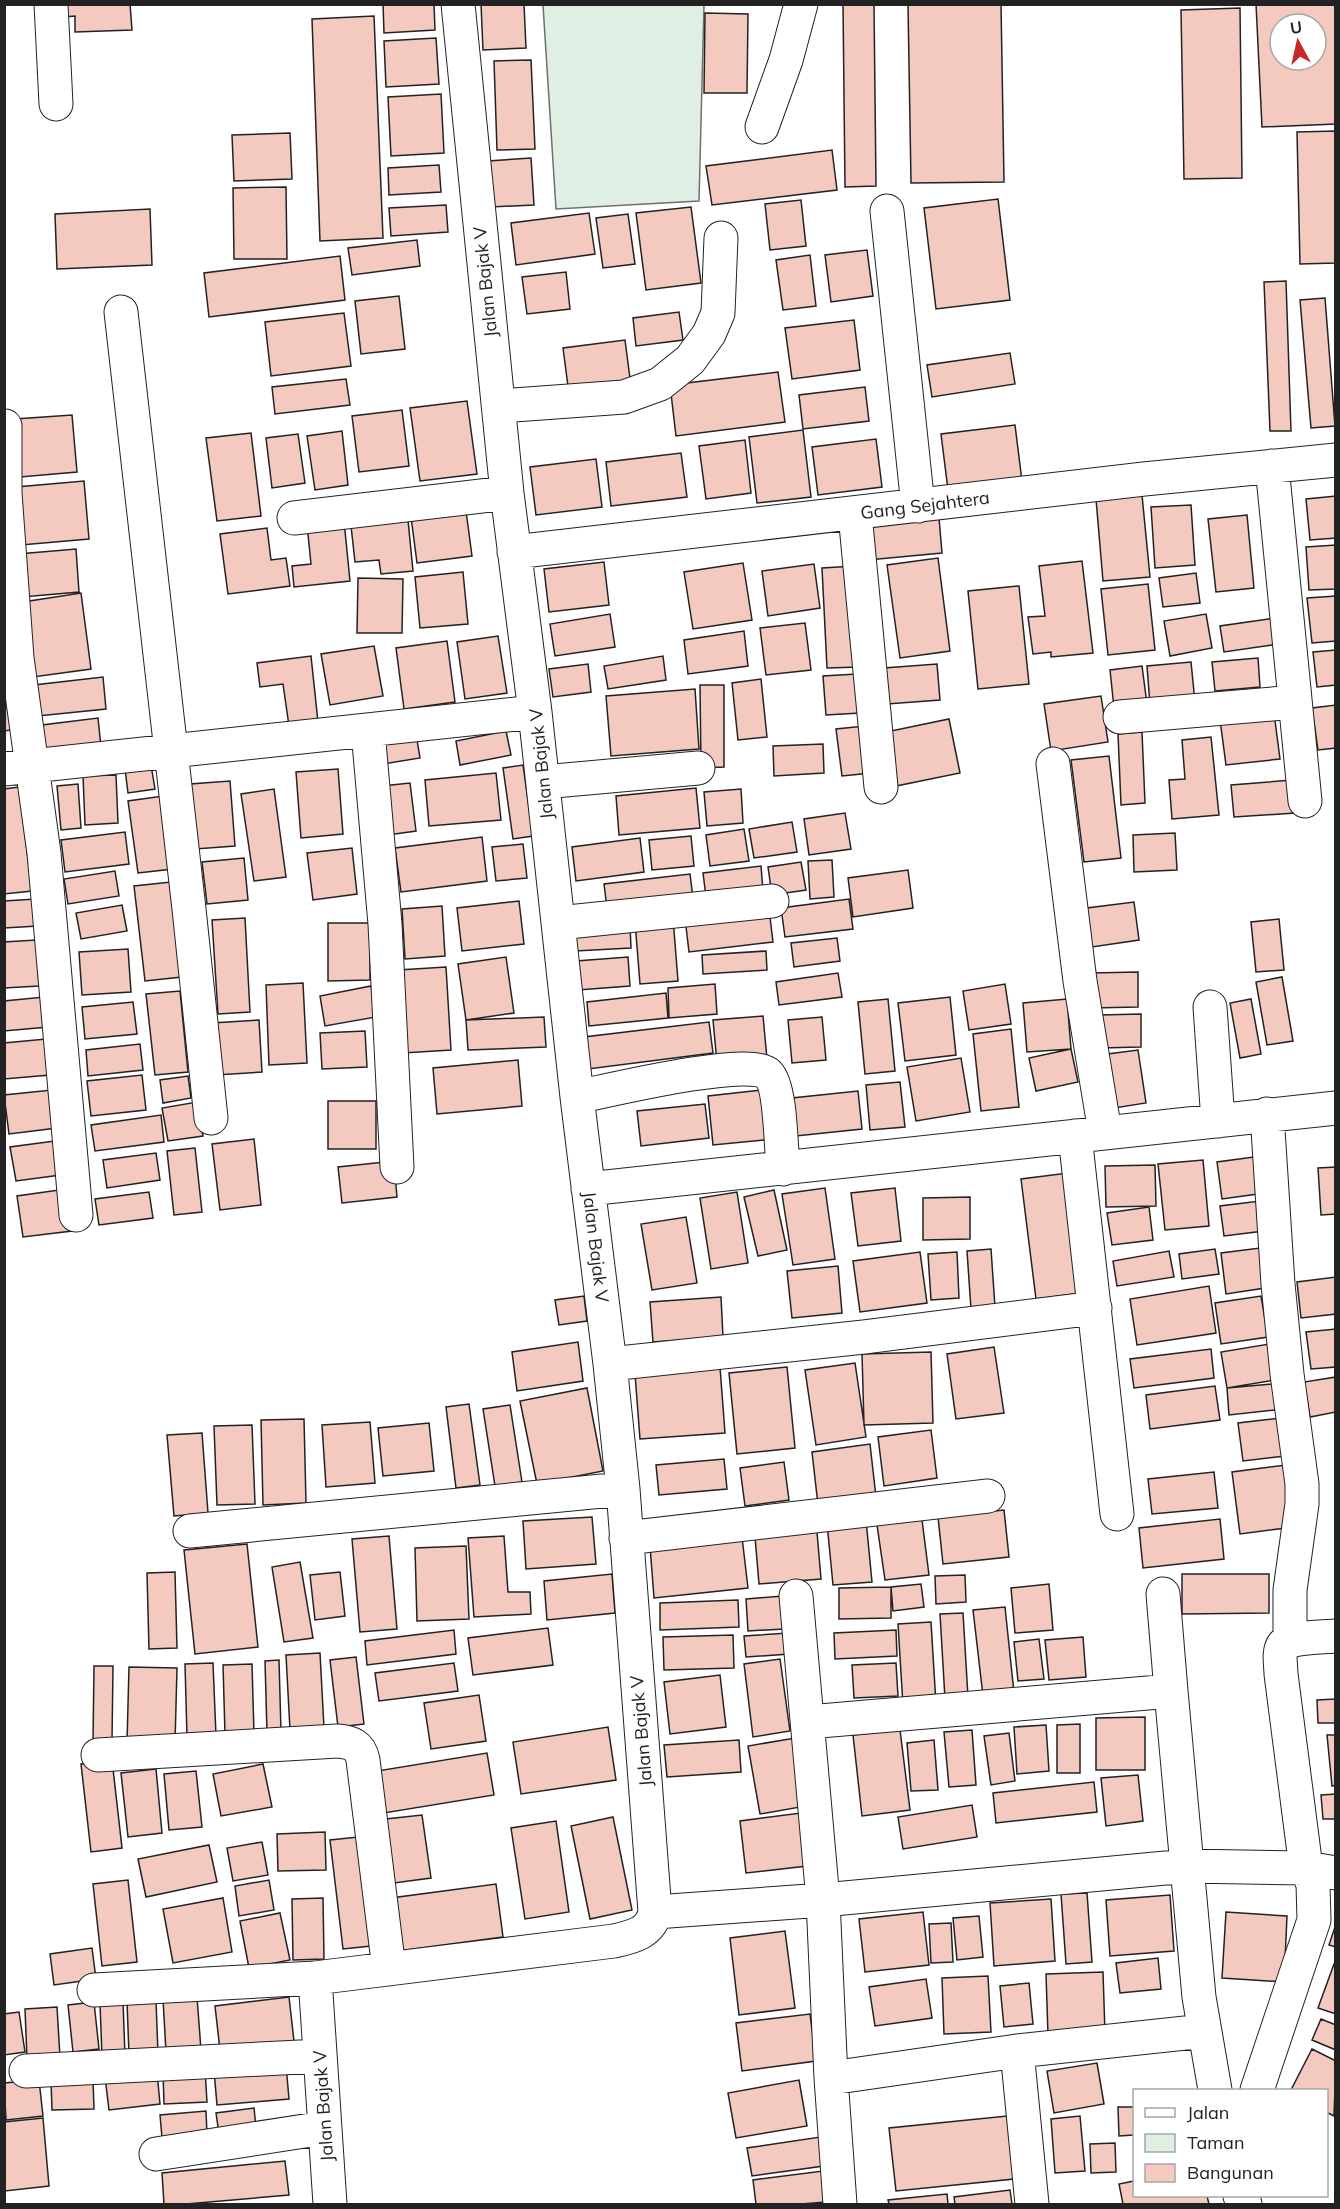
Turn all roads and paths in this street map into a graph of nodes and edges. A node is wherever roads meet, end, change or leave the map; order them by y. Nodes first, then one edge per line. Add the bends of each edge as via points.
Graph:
1 (51, 4) edge
2 (458, 4) edge
3 (801, 4) edge
4 (56, 104) dead end
5 (762, 127) dead end
6 (887, 211) dead end
7 (721, 238) dead end
8 (121, 312) dead end
9 (498, 404) junction
10 (5, 426) edge
11 (1335, 460) edge
12 (1272, 466) junction
13 (507, 493) junction
14 (918, 506) junction
15 (855, 514) junction
16 (294, 518) dead end
17 (514, 552) junction
18 (1295, 702) junction
19 (535, 712) junction
20 (1120, 717) dead end
21 (368, 731) junction
22 (171, 751) junction
23 (1053, 764) dead end
24 (18, 768) edge
25 (698, 768) dead end
26 (543, 782) junction
27 (881, 788) dead end
28 (1305, 801) dead end
29 (772, 902) dead end
30 (558, 923) junction
31 (1209, 1007) dead end
32 (578, 1097) junction
33 (1335, 1108) edge
34 (1267, 1114) junction
35 (211, 1118) dead end
36 (1218, 1121) junction
37 (1090, 1134) junction
38 (396, 1167) dead end
39 (783, 1169) junction
40 (588, 1189) junction
41 (76, 1215) dead end
42 (1095, 1308) junction
43 (610, 1364) junction
44 (623, 1489) junction
45 (988, 1496) dead end
46 (1117, 1514) dead end
47 (190, 1531) dead end
48 (626, 1538) junction
49 (1163, 1594) dead end
50 (796, 1596) dead end
51 (1335, 1636) edge
52 (1290, 1640) junction
53 (1171, 1691) junction
54 (808, 1722) junction
55 (98, 1755) dead end
56 (1187, 1866) junction
57 (1321, 1871) edge
58 (823, 1900) junction
59 (654, 1912) junction
60 (390, 1970) junction
61 (315, 1978) junction
62 (94, 1990) dead end
63 (1204, 2031) junction
64 (1017, 2051) junction
65 (320, 2056) junction
66 (26, 2071) dead end
67 (831, 2078) junction
68 (1215, 2089) edge
69 (1258, 2089) edge
70 (324, 2128) junction
71 (156, 2154) dead end
72 (330, 2205) edge
73 (840, 2205) edge
74 (1032, 2205) edge

1 - 4 street
2 - 9 street, Jalan Bajak V
3 - 5 street
6 - 14 street
7 - 9 street via 718,313 709,334 690,360 660,384 624,397
8 - 22 street
9 - 13 street, Jalan Bajak V
10 - 24 street via 5,493 17,658
11 - 12 street, Gang Sejahtera
12 - 14 street, Gang Sejahtera
12 - 18 street
13 - 16 street
13 - 17 street, Jalan Bajak V
14 - 15 street, Gang Sejahtera
15 - 17 street, Gang Sejahtera
15 - 27 street
17 - 19 street, Jalan Bajak V
18 - 20 street
18 - 28 street
19 - 21 street
19 - 26 street, Jalan Bajak V
21 - 22 street
21 - 38 street via 385,924
22 - 24 street
22 - 35 street
23 - 37 street via 1080,981
24 - 41 street via 44,853
25 - 26 street
26 - 30 street, Jalan Bajak V
29 - 30 street
30 - 32 street, Jalan Bajak V
31 - 36 street
32 - 39 street via 672,1077 741,1068 762,1070 772,1079 777,1097
32 - 40 street, Jalan Bajak V
33 - 34 street
34 - 36 street
34 - 52 street via 1279,1295 1302,1484 1290,1590
36 - 37 street
37 - 39 street
37 - 42 street
39 - 40 street
40 - 43 street, Jalan Bajak V
42 - 43 street
42 - 46 street
43 - 44 street, Jalan Bajak V
44 - 47 street
44 - 48 street, Jalan Bajak V
45 - 48 street
48 - 59 street, Jalan Bajak V
49 - 53 street
50 - 54 street
51 - 52 street
52 - 57 street via 1281,1651 1281,1674
53 - 54 street
53 - 56 street
54 - 58 street
55 - 60 street via 353,1743 363,1760
56 - 57 street
56 - 58 street
56 - 63 street
57 - 69 street via 1313,1884 1314,1920
58 - 59 street
58 - 67 street
59 - 60 street via 649,1927 641,1933 614,1941
60 - 61 street
61 - 62 street
61 - 65 street, Jalan Bajak V
63 - 64 street
63 - 68 street
64 - 67 street
64 - 74 street
65 - 66 street
65 - 70 street, Jalan Bajak V
67 - 73 street
70 - 71 street
70 - 72 street, Jalan Bajak V

